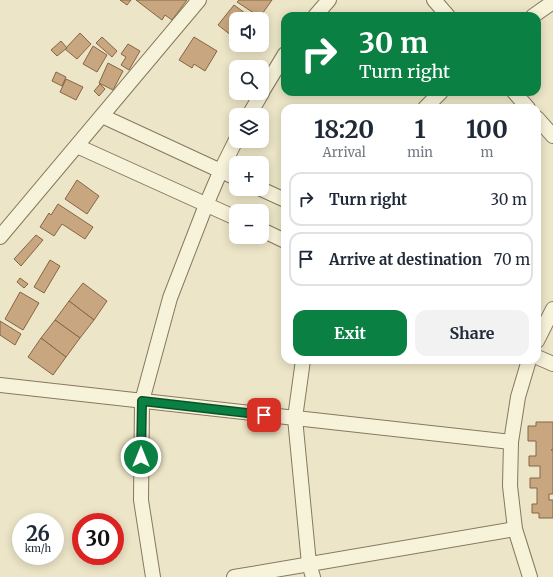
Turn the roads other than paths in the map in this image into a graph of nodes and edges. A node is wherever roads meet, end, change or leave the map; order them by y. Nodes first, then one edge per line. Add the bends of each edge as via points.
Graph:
1 (199, 0) edge
2 (329, 0) edge
3 (434, 0) edge
4 (553, 2) edge
5 (318, 12) edge
6 (444, 12) edge
7 (539, 12) edge
8 (281, 61) edge
9 (269, 81) edge
10 (437, 96) edge
11 (518, 96) edge
12 (429, 104) edge
13 (524, 104) edge
14 (102, 116) junction
15 (541, 122) edge
16 (553, 136) edge
17 (77, 146) junction
18 (232, 148) edge
19 (220, 170) junction
20 (229, 174) edge
21 (269, 193) edge
22 (281, 198) edge
23 (206, 205) junction
24 (229, 215) edge
25 (269, 233) edge
26 (0, 237) edge
27 (281, 239) edge
28 (553, 309) edge
29 (545, 322) edge
30 (541, 332) edge
31 (541, 359) edge
32 (302, 364) edge
33 (528, 364) edge
34 (553, 364) edge
35 (0, 385) edge
36 (142, 401) junction
37 (295, 418) junction
38 (510, 442) junction
39 (515, 529) junction
40 (311, 571) edge
41 (153, 577) edge
42 (234, 577) edge
43 (530, 577) edge

1 - 14 street
2 - 5 street
3 - 6 street
4 - 7 street
8 - 9 street
10 - 12 street
11 - 13 street
14 - 17 street
14 - 19 street
15 - 16 street
17 - 23 street
17 - 26 street
18 - 19 street
19 - 20 street
19 - 23 street
21 - 22 street
23 - 24 street
23 - 36 street via 170,298
25 - 27 street
28 - 29 street
29 - 30 street
31 - 34 street
32 - 37 street
33 - 38 street via 518,398
35 - 36 street
36 - 37 street
36 - 41 street via 141,500
37 - 38 street
37 - 40 street
38 - 39 street via 510,486
39 - 40 street
39 - 43 street
40 - 42 street

